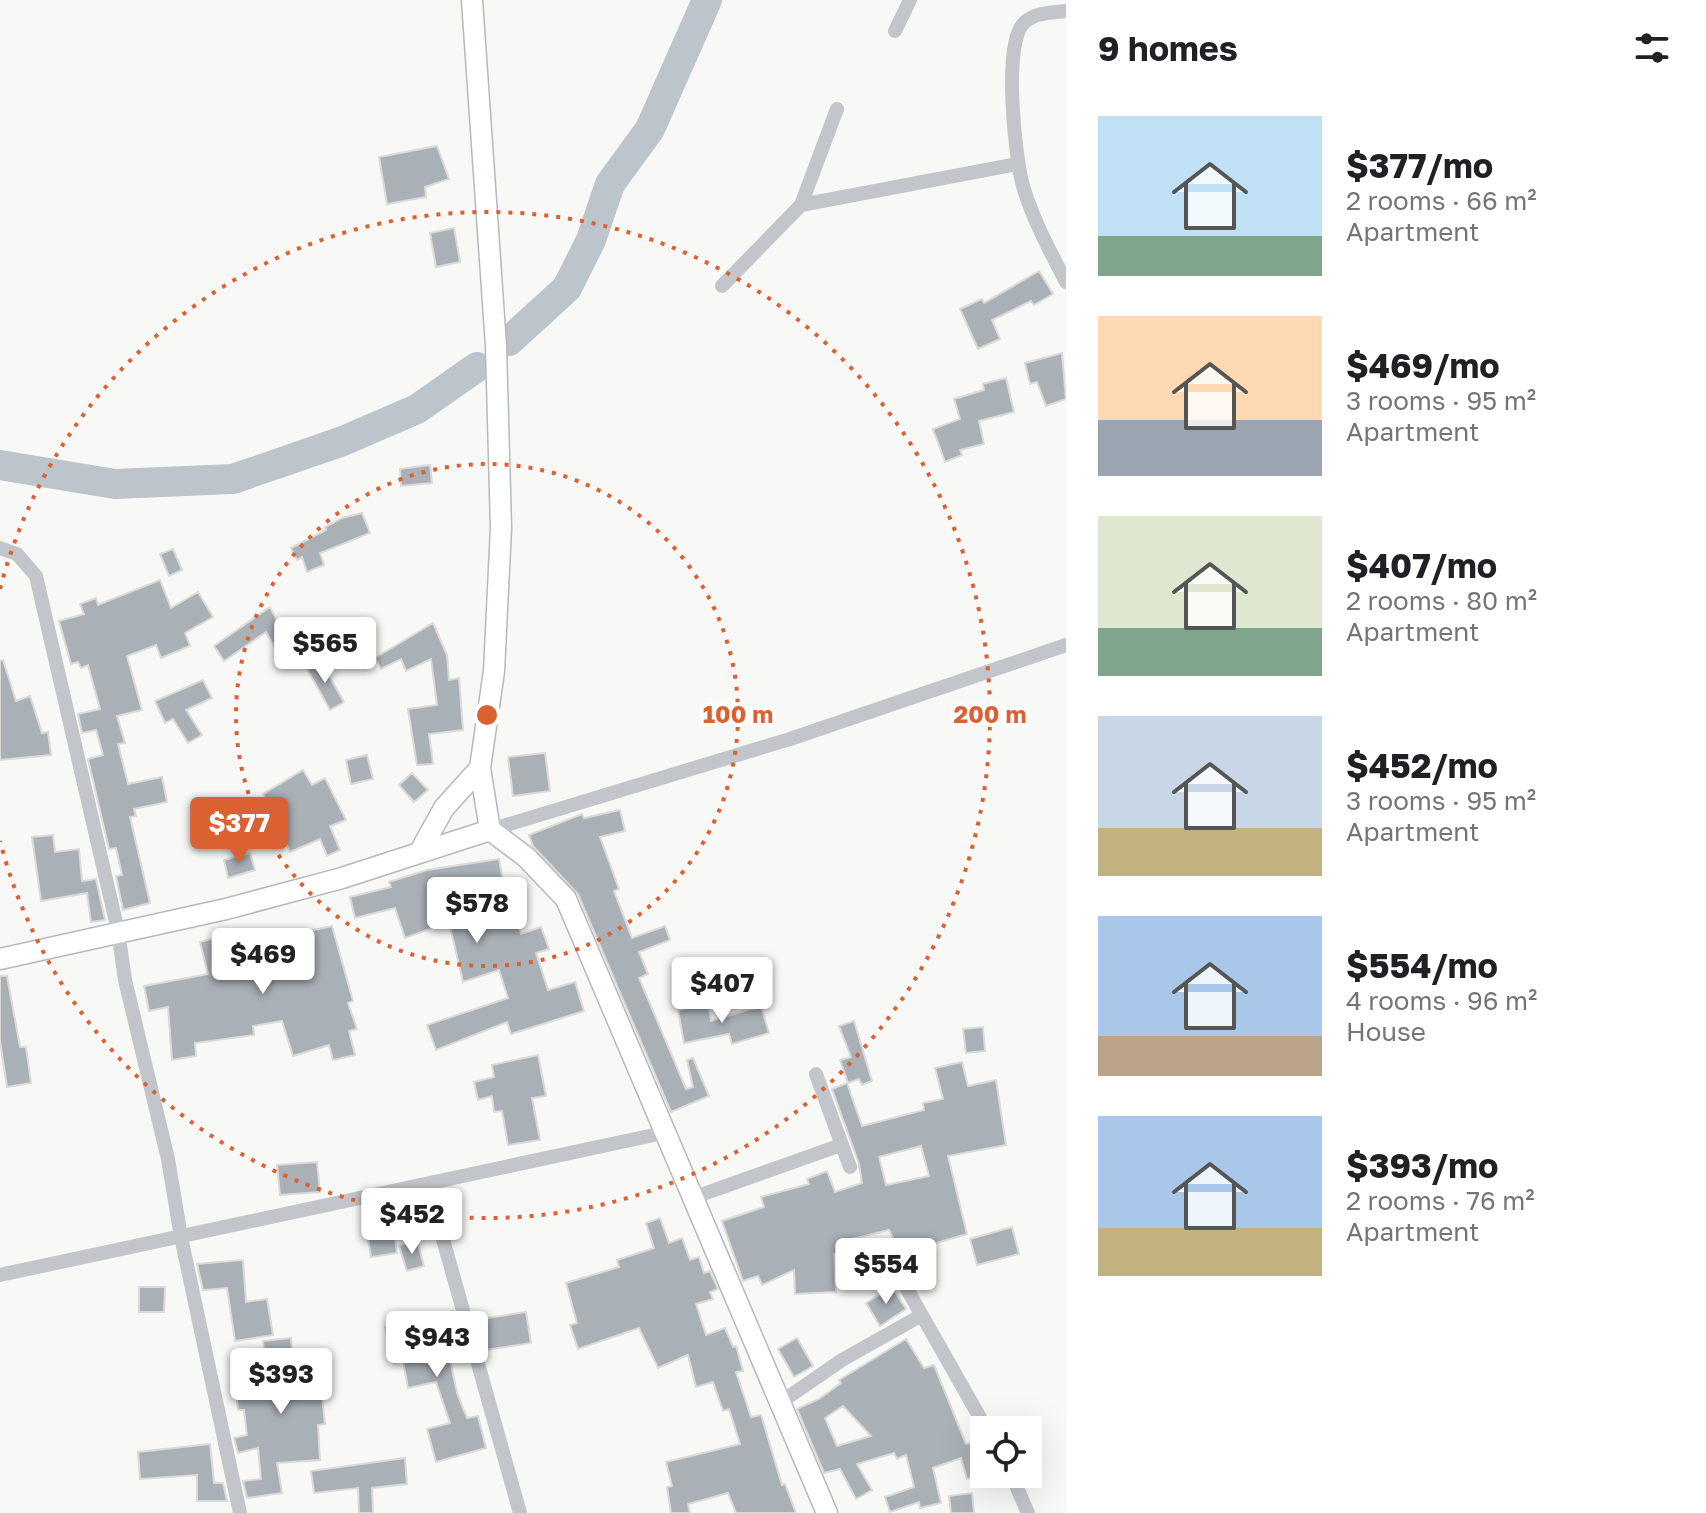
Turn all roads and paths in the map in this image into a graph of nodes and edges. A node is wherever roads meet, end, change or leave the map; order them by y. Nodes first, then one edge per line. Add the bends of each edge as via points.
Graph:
1 (472, 0) edge
2 (910, 0) edge
3 (1066, 11) edge
4 (895, 31) dead end
5 (837, 109) dead end
6 (1018, 164) junction
7 (801, 205) junction
8 (1066, 282) edge
9 (722, 286) dead end
10 (0, 548) edge
11 (1066, 645) edge
12 (480, 768) junction
13 (490, 830) junction
14 (419, 853) junction
15 (118, 931) junction
16 (0, 959) edge
17 (816, 1074) dead end
18 (668, 1132) junction
19 (841, 1145) junction
20 (850, 1167) dead end
21 (428, 1186) junction
22 (695, 1197) junction
23 (181, 1237) junction
24 (890, 1259) dead end
25 (0, 1275) edge
26 (922, 1315) junction
27 (781, 1402) junction
28 (979, 1416) edge
29 (1017, 1488) edge
30 (240, 1513) edge
31 (520, 1513) edge
32 (827, 1513) edge
33 (1028, 1513) edge

1 - 12 main road via 496,346 501,528 494,671
2 - 4 street
3 - 6 street via 1040,13 1016,32 1012,70
5 - 7 street
6 - 7 street
6 - 8 street via 1037,225
7 - 9 street
10 - 15 street via 17,554 36,576
11 - 13 street via 790,739
12 - 13 main road
12 - 14 main road via 444,808
13 - 14 main road
13 - 18 main road via 526,857 566,899
14 - 15 main road via 226,909
15 - 16 main road
15 - 23 street
17 - 19 street
18 - 21 street
18 - 22 main road
19 - 20 street
19 - 22 street
21 - 23 street
21 - 31 street
22 - 27 main road
23 - 25 street
23 - 30 street
24 - 26 street
26 - 27 street
26 - 28 street
27 - 32 main road
29 - 33 street

